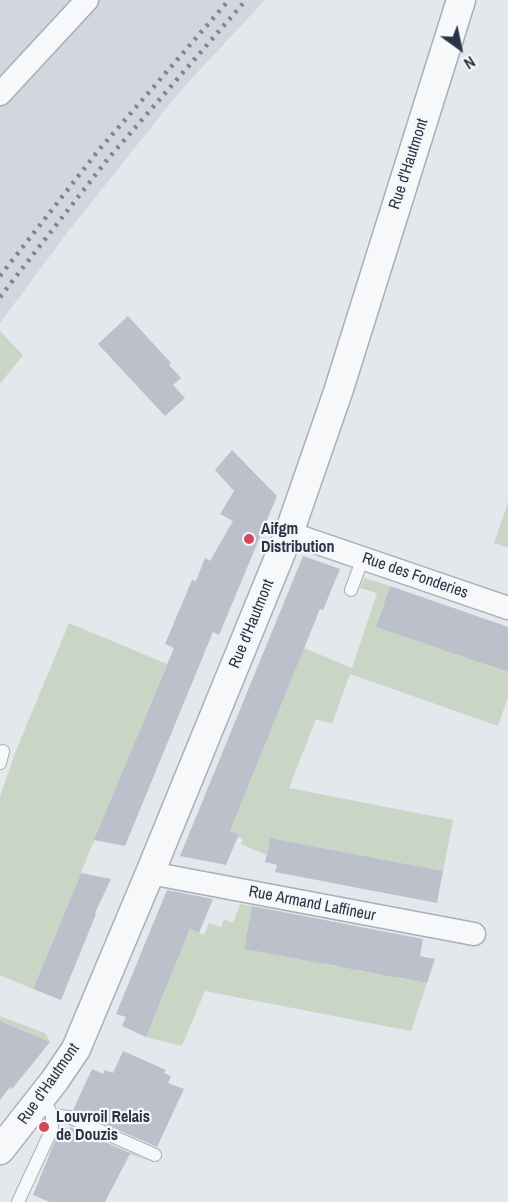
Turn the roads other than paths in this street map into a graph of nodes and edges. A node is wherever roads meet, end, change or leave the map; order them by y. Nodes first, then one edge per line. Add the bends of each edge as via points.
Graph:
1 (87, 0) edge
2 (461, 0) edge
3 (0, 94) edge
4 (289, 533) junction
5 (363, 558) junction
6 (351, 590) dead end
7 (508, 608) edge
8 (150, 873) junction
9 (474, 934) dead end
10 (47, 1106) junction
11 (0, 1150) edge
12 (155, 1155) dead end
13 (18, 1202) edge

1 - 3 street
2 - 4 street, Rue d'Hautmont via 338,392
4 - 5 street, Rue des Fonderies
4 - 8 street, Rue d'Hautmont
5 - 6 lane
5 - 7 street, Rue des Fonderies
8 - 9 street, Rue Armand Laffineur
8 - 10 street, Rue d'Hautmont via 76,1048
10 - 11 street, Rue d'Hautmont
10 - 12 lane
10 - 13 lane via 52,1128

